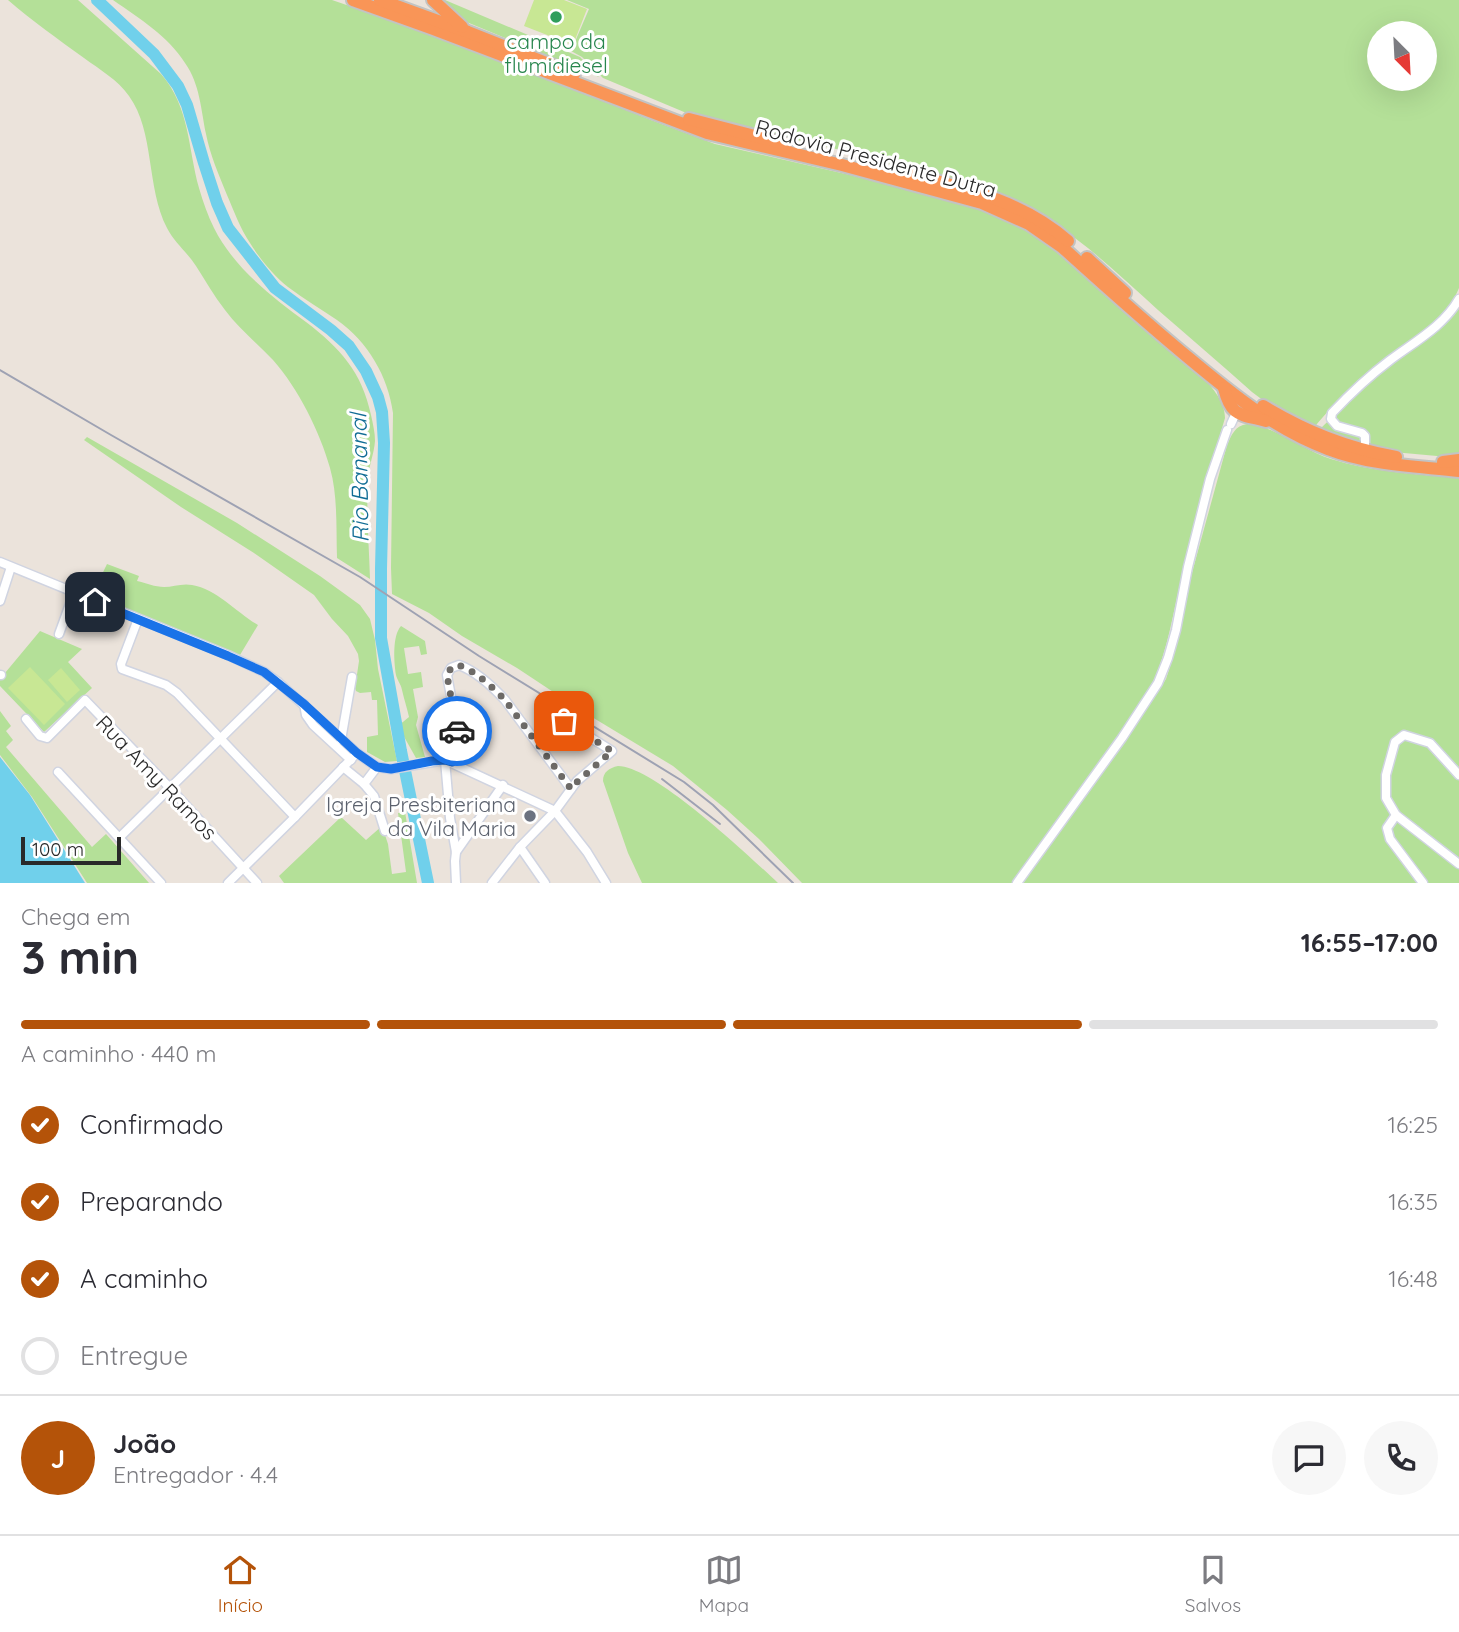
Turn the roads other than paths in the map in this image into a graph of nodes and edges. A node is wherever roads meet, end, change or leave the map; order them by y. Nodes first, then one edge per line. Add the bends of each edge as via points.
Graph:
1 (353, 0) edge
2 (380, 0) edge
3 (433, 0) edge
4 (468, 32) junction
5 (1459, 299) edge
6 (1224, 388) junction
7 (1231, 422) junction
8 (1275, 423) junction
9 (1365, 451) junction
10 (1459, 462) edge
11 (1459, 471) edge
12 (0, 562) edge
13 (11, 567) junction
14 (74, 593) junction
15 (0, 601) edge
16 (138, 619) junction
17 (59, 634) dead end
18 (352, 677) dead end
19 (278, 682) junction
20 (304, 704) junction
21 (26, 719) dead end
22 (564, 721) dead end
23 (220, 738) junction
24 (341, 740) junction
25 (354, 756) junction
26 (449, 761) junction
27 (343, 767) junction
28 (377, 767) junction
29 (58, 772) dead end
30 (1459, 775) edge
31 (364, 784) junction
32 (503, 785) junction
33 (169, 787) junction
34 (571, 789) junction
35 (555, 811) junction
36 (1395, 815) junction
37 (295, 817) junction
38 (385, 831) dead end
39 (120, 837) junction
40 (520, 847) junction
41 (456, 852) junction
42 (1459, 864) edge
43 (243, 867) junction
44 (161, 883) edge
45 (228, 883) edge
46 (257, 883) edge
47 (456, 883) edge
48 (492, 883) edge
49 (545, 883) edge
50 (606, 883) edge
51 (1017, 883) edge
52 (1422, 883) edge

1 - 6 highway, Rodovia Presidente Dutra via 707,134 842,165 1012,215 1062,247
2 - 4 highway, Rodovia Presidente Dutra
3 - 4 highway
4 - 9 highway, Rodovia Presidente Dutra via 690,120 997,199 1048,225 1189,349 1265,407 1337,443
5 - 9 street via 1445,318 1360,384 1332,413 1337,426 1365,436
6 - 7 highway
6 - 8 highway, Rodovia Presidente Dutra
7 - 8 highway
7 - 51 street via 1210,479 1171,647 1158,683
8 - 11 highway, Rodovia Presidente Dutra via 1350,456
9 - 10 highway, Rodovia Presidente Dutra
12 - 13 street
13 - 14 street
13 - 15 street
14 - 16 street
14 - 17 street
16 - 19 street
16 - 23 street via 123,670 173,689
18 - 24 street
19 - 20 street
19 - 23 street
20 - 24 street
20 - 25 street via 313,725
21 - 33 street, Rua Amy Ramos via 47,738 85,701
22 - 34 street via 612,751
23 - 33 street
23 - 37 street
24 - 25 street
25 - 27 street
25 - 28 street
26 - 28 street
26 - 32 street
26 - 34 street via 458,739 447,675 458,665 505,700
26 - 41 street
27 - 31 street
27 - 37 street
28 - 31 street
29 - 39 street
30 - 36 street via 1430,743 1404,735 1395,742 1386,775 1386,798
31 - 38 street via 375,798
32 - 35 street
32 - 41 street
33 - 39 street
33 - 43 street, Rua Amy Ramos
34 - 35 street
35 - 40 street
35 - 50 street
36 - 42 street
36 - 52 street via 1387,828 1390,839
37 - 43 street
39 - 44 street
40 - 48 street
40 - 49 street
41 - 47 street
43 - 45 street
43 - 46 street, Rua Amy Ramos

